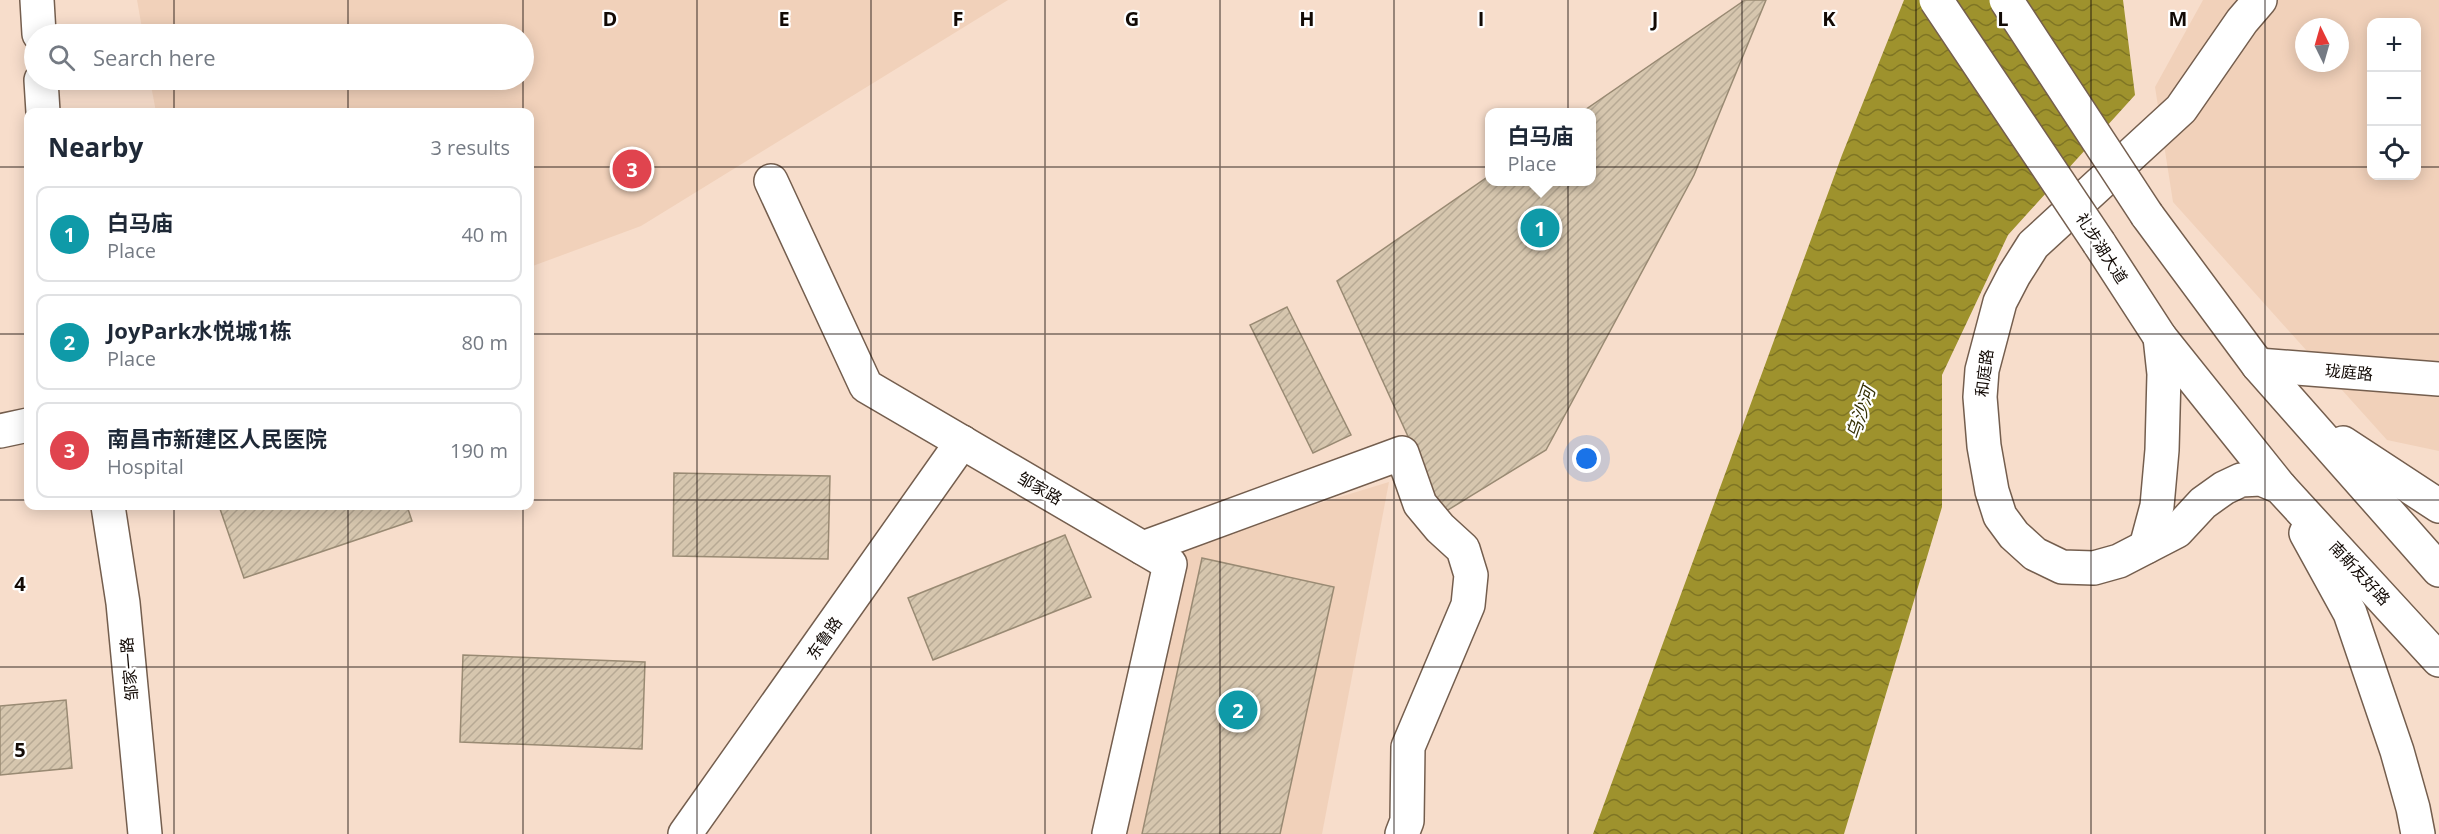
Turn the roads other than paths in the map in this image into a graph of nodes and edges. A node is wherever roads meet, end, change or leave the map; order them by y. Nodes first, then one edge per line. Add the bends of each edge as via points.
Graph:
1 (37, 0) edge
2 (1936, 0) edge
3 (2006, 0) edge
4 (2260, 0) edge
5 (38, 24) edge
6 (42, 90) edge
7 (43, 108) edge
8 (771, 181) dead end
9 (2160, 337) junction
10 (2258, 365) junction
11 (2439, 379) edge
12 (2309, 421) junction
13 (24, 426) edge
14 (0, 430) edge
15 (962, 442) junction
16 (2280, 487) junction
17 (2439, 506) edge
18 (109, 510) edge
19 (2145, 547) junction
20 (1143, 548) junction
21 (2439, 570) edge
22 (2439, 660) edge
23 (145, 834) edge
24 (685, 834) edge
25 (1109, 834) edge
26 (1402, 834) edge
27 (2418, 834) edge

1 - 5 main road
2 - 9 main road, 礼步湖大道, bridge
3 - 10 main road, bridge via 2147,215
4 - 19 main road, 和庭路 via 2181,109 2033,245 2000,302 1982,370 1984,446 1992,491 2000,516 2014,535 2035,554 2062,567 2094,568 2119,561
6 - 7 main road
8 - 15 main road, 邹家路 via 866,386
9 - 16 main road, 礼步湖大道
9 - 19 main road via 2164,374 2162,450 2157,507
10 - 11 main road, 珑庭路
10 - 12 main road
12 - 17 main road
12 - 21 main road
13 - 14 main road
15 - 20 main road, 邹家路
15 - 24 main road, 东鲁路
16 - 19 main road, 和庭路 via 2261,479 2241,480 2203,503 2177,531
16 - 22 main road, 南斯友好路
16 - 27 main road via 2350,613 2397,751
18 - 23 main road, 邹家一路 via 123,603
20 - 25 main road, 邹家路 via 1170,564
20 - 26 main road via 1402,453 1420,504 1463,549 1471,575 1468,605 1408,747 1407,821

